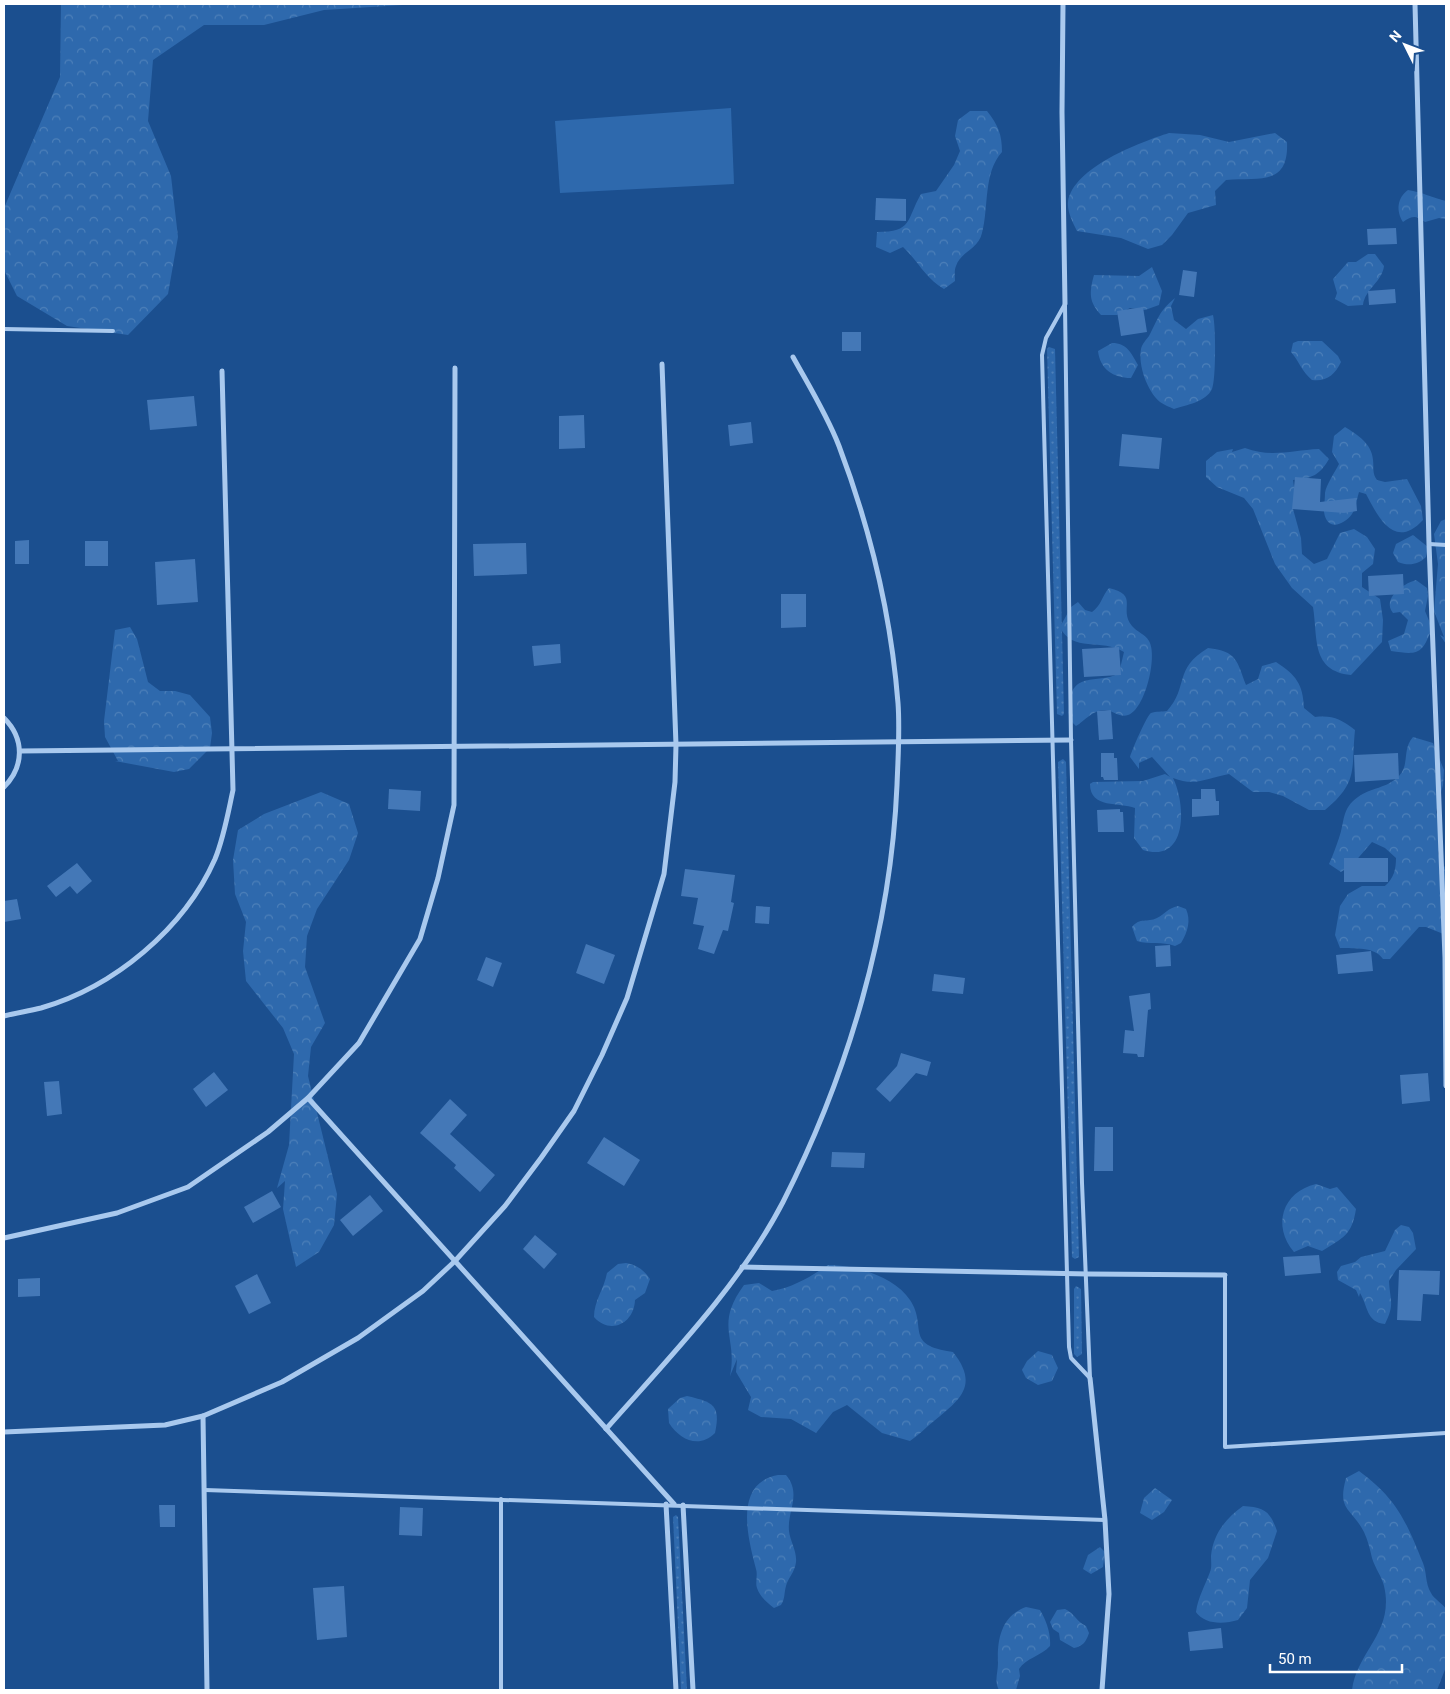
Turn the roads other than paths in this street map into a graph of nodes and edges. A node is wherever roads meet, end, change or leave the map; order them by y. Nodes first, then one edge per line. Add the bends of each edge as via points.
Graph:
1 (1063, 4) edge
2 (1415, 4) edge
3 (1065, 304) junction
4 (4, 329) edge
5 (113, 331) dead end
6 (793, 357) dead end
7 (662, 364) dead end
8 (454, 368) dead end
9 (222, 371) dead end
10 (1429, 544) junction
11 (1446, 545) edge
12 (4, 718) edge
13 (1051, 740) junction
14 (1071, 740) junction
15 (899, 742) junction
16 (676, 744) junction
17 (454, 747) junction
18 (232, 750) junction
19 (20, 751) junction
20 (4, 787) edge
21 (4, 1016) edge
22 (1446, 1086) edge
23 (308, 1098) junction
24 (4, 1238) edge
25 (455, 1261) junction
26 (742, 1267) junction
27 (1068, 1274) junction
28 (1088, 1274) junction
29 (1225, 1274) joint
30 (1090, 1378) junction
31 (203, 1416) junction
32 (606, 1428) junction
33 (4, 1432) edge
34 (1446, 1433) edge
35 (205, 1490) junction
36 (501, 1499) junction
37 (666, 1504) junction
38 (674, 1504) junction
39 (684, 1505) junction
40 (1105, 1520) junction
41 (207, 1690) edge
42 (502, 1690) edge
43 (676, 1690) edge
44 (693, 1690) edge
45 (1102, 1690) edge

1 - 3 street
2 - 10 street
3 - 13 lane via 1046,338 1042,355
3 - 14 lane
4 - 5 lane
6 - 15 street via 838,444 882,588 898,702
7 - 16 street
8 - 17 street
9 - 18 street
10 - 11 lane
10 - 22 street via 1445,958
12 - 19 street via 18,738
13 - 14 street
13 - 15 street
13 - 27 lane
14 - 28 lane via 1082,1183
15 - 16 street
15 - 26 street via 895,838 883,916 865,992 824,1109 786,1195
16 - 17 street
16 - 25 street via 664,874 627,998 574,1111 505,1206
17 - 18 street
17 - 23 street via 454,804 438,878 420,939 359,1043
18 - 19 street
18 - 21 street via 233,790 215,858 200,888 176,919 115,974 41,1008
19 - 20 street via 12,779
23 - 24 street via 268,1132 188,1187 117,1213
23 - 25 street
25 - 31 street via 423,1291 358,1338 282,1382
25 - 32 street
26 - 27 street
26 - 32 street via 685,1339
27 - 28 street
27 - 30 lane via 1071,1358
28 - 29 street
28 - 30 lane
29 - 34 lane via 1225,1447
30 - 40 street
31 - 33 street via 165,1425
31 - 35 street
32 - 38 street
35 - 36 lane
35 - 41 street
36 - 37 lane
36 - 42 lane
37 - 38 lane
37 - 43 street
38 - 39 lane
39 - 40 lane
39 - 44 street
40 - 45 street via 1109,1602

